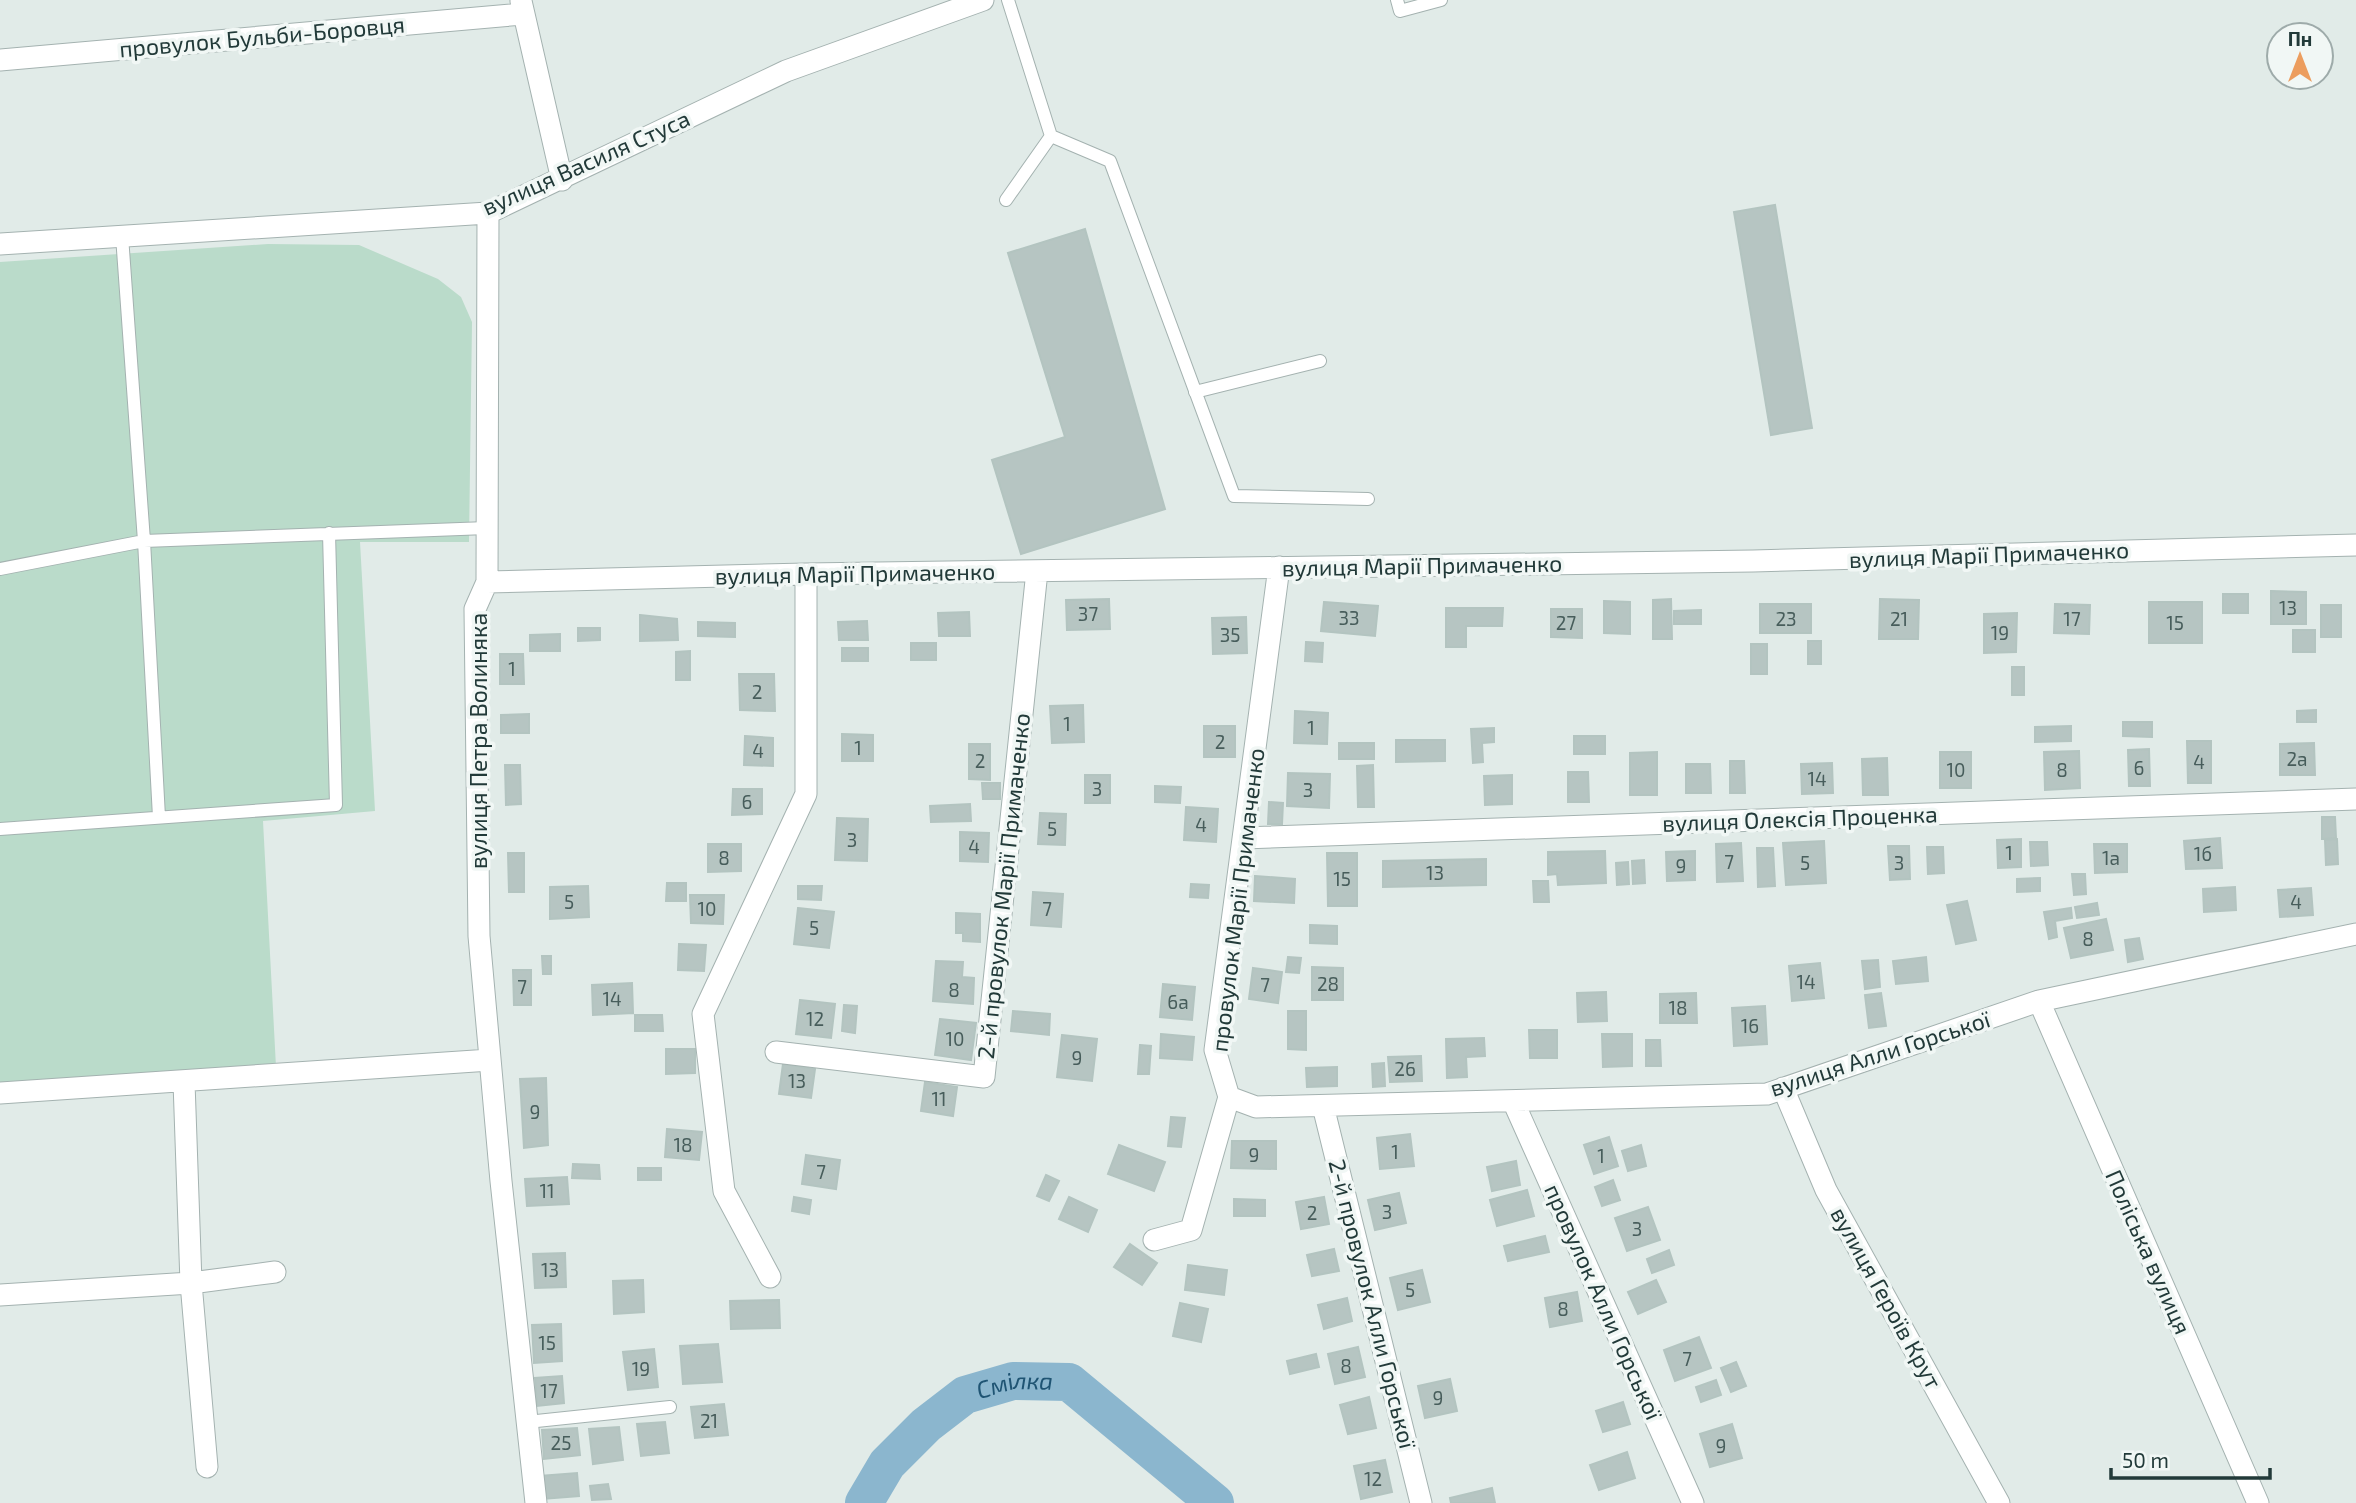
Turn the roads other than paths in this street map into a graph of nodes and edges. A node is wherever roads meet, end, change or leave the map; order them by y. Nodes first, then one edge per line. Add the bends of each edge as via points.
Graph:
1 (983, 0) edge
2 (1009, 0) edge
3 (1397, 0) edge
4 (1441, 0) edge
5 (522, 7) edge
6 (0, 60) edge
7 (1051, 136) junction
8 (562, 180) junction
9 (1006, 200) dead end
10 (488, 213) junction
11 (122, 236) junction
12 (0, 244) edge
13 (1320, 361) dead end
14 (1195, 392) junction
15 (1368, 499) dead end
16 (487, 528) junction
17 (329, 533) junction
18 (144, 541) junction
19 (2356, 545) edge
20 (1279, 568) junction
21 (0, 569) edge
22 (1037, 571) junction
23 (806, 574) junction
24 (487, 582) junction
25 (2356, 799) edge
26 (159, 817) junction
27 (0, 828) edge
28 (1243, 838) junction
29 (2356, 933) edge
30 (2039, 1001) junction
31 (776, 1052) dead end
32 (490, 1060) junction
33 (184, 1082) junction
34 (1783, 1088) junction
35 (0, 1093) edge
36 (1229, 1097) junction
37 (1513, 1101) junction
38 (1323, 1105) junction
39 (1154, 1240) dead end
40 (275, 1272) dead end
41 (770, 1278) dead end
42 (191, 1283) junction
43 (0, 1295) edge
44 (670, 1407) dead end
45 (527, 1422) junction
46 (206, 1467) dead end
47 (536, 1503) edge
48 (1421, 1503) edge
49 (1693, 1503) edge
50 (1999, 1503) edge
51 (2258, 1503) edge

1 - 8 street, вулиця Василя Стуса via 786,71
2 - 7 lane
3 - 4 lane via 1400,11
5 - 6 street, провулок Бульби-Боровця
5 - 8 street
7 - 9 lane
7 - 14 lane via 1110,161
8 - 10 street, вулиця Василя Стуса
10 - 11 street, вулиця Василя Стуса
10 - 16 street, вулиця Петра Волиняка
11 - 12 street, вулиця Василя Стуса
11 - 18 lane
13 - 14 lane
14 - 15 lane via 1234,496
16 - 17 lane
16 - 24 street, вулиця Петра Волиняка
17 - 18 lane
17 - 26 lane via 336,805
18 - 21 lane
18 - 26 lane
19 - 20 street, вулиця Марії Примаченко
20 - 22 street, вулиця Марії Примаченко
20 - 28 street, провулок Марії Примаченко
22 - 23 street, вулиця Марії Примаченко
22 - 31 street, 2-й провулок Марії Примаченко via 984,1077
23 - 24 street, вулиця Марії Примаченко
23 - 41 street via 806,794 703,1014 724,1191
24 - 32 street, вулиця Петра Волиняка via 475,609 480,936
25 - 28 street, вулиця Олексія Проценка
26 - 27 lane
28 - 36 street, провулок Марії Примаченко via 1215,1051
29 - 30 street, вулиця Алли Горської
30 - 34 street, вулиця Алли Горської
30 - 51 street, Поліська вулиця
32 - 33 street
32 - 45 street, вулиця Петра Волиняка
33 - 35 street
33 - 42 street
34 - 37 street, вулиця Алли Горської via 1767,1094
34 - 50 street, вулиця Героїв Крут via 1826,1190
36 - 38 street, вулиця Алли Горської via 1256,1107
36 - 39 street via 1191,1230
37 - 38 street, вулиця Алли Горської
37 - 49 street, провулок Алли Горської
38 - 48 street, 2-й провулок Алли Горської
40 - 42 street
42 - 43 street
42 - 46 street
44 - 45 lane
45 - 47 street, вулиця Петра Волиняка

